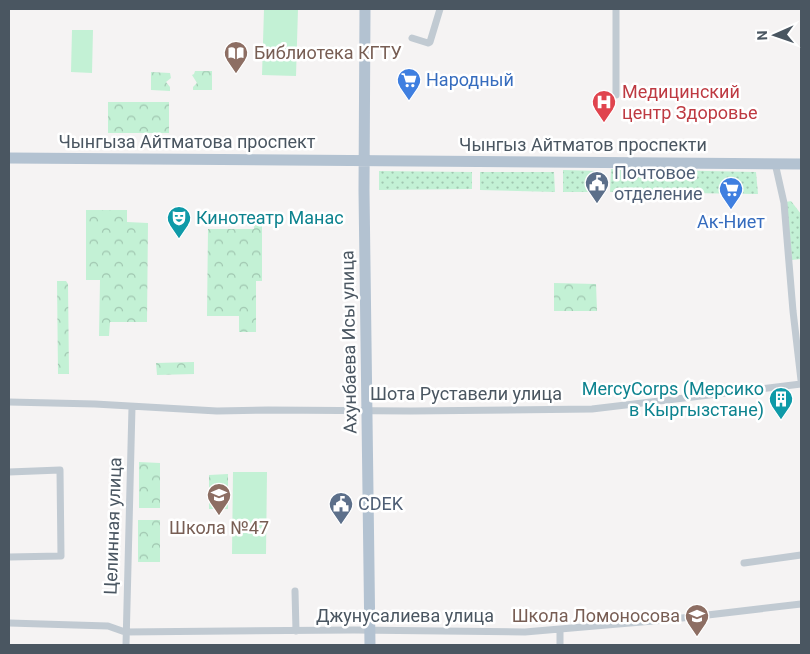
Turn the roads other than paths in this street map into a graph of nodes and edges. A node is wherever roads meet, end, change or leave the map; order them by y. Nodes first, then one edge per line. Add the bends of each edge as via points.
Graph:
1 (365, 9) edge
2 (440, 9) edge
3 (616, 9) edge
4 (412, 38) dead end
5 (616, 95) dead end
6 (9, 158) edge
7 (364, 160) junction
8 (775, 164) junction
9 (801, 164) edge
10 (801, 382) edge
11 (9, 402) edge
12 (132, 407) junction
13 (367, 410) junction
14 (9, 472) edge
15 (801, 554) edge
16 (9, 557) edge
17 (744, 564) dead end
18 (295, 591) dead end
19 (801, 604) edge
20 (9, 623) edge
21 (370, 630) junction
22 (560, 630) junction
23 (296, 631) junction
24 (125, 632) junction
25 (126, 645) edge
26 (370, 645) edge
27 (560, 645) edge

1 - 7 main road, Ахунбаева Исы улица
2 - 4 street via 430,42
3 - 5 street
6 - 7 main road, Чынгыза Айтматова проспект
7 - 8 main road, Чынгыз Айтматов проспекти
7 - 13 main road, Ахунбаева Исы улица
8 - 9 main road, Чынгыз Айтматов проспекти
8 - 10 street via 784,203
10 - 13 street, Шота Руставели улица via 592,409
11 - 12 street, Шота Руставели улица
12 - 13 street, Шота Руставели улица via 217,412
12 - 24 street, Целинная улица
13 - 21 main road, Ахунбаева Исы улица
14 - 16 street via 60,470 61,556
15 - 17 street
18 - 23 street
19 - 22 street, Джунусалиева улица
20 - 24 street, Джунусалиева улица via 108,626
21 - 22 street, Джунусалиева улица
21 - 23 street, Джунусалиева улица
21 - 26 main road, Ахунбаева Исы улица
22 - 27 street
23 - 24 street, Джунусалиева улица
24 - 25 street, Целинная улица

